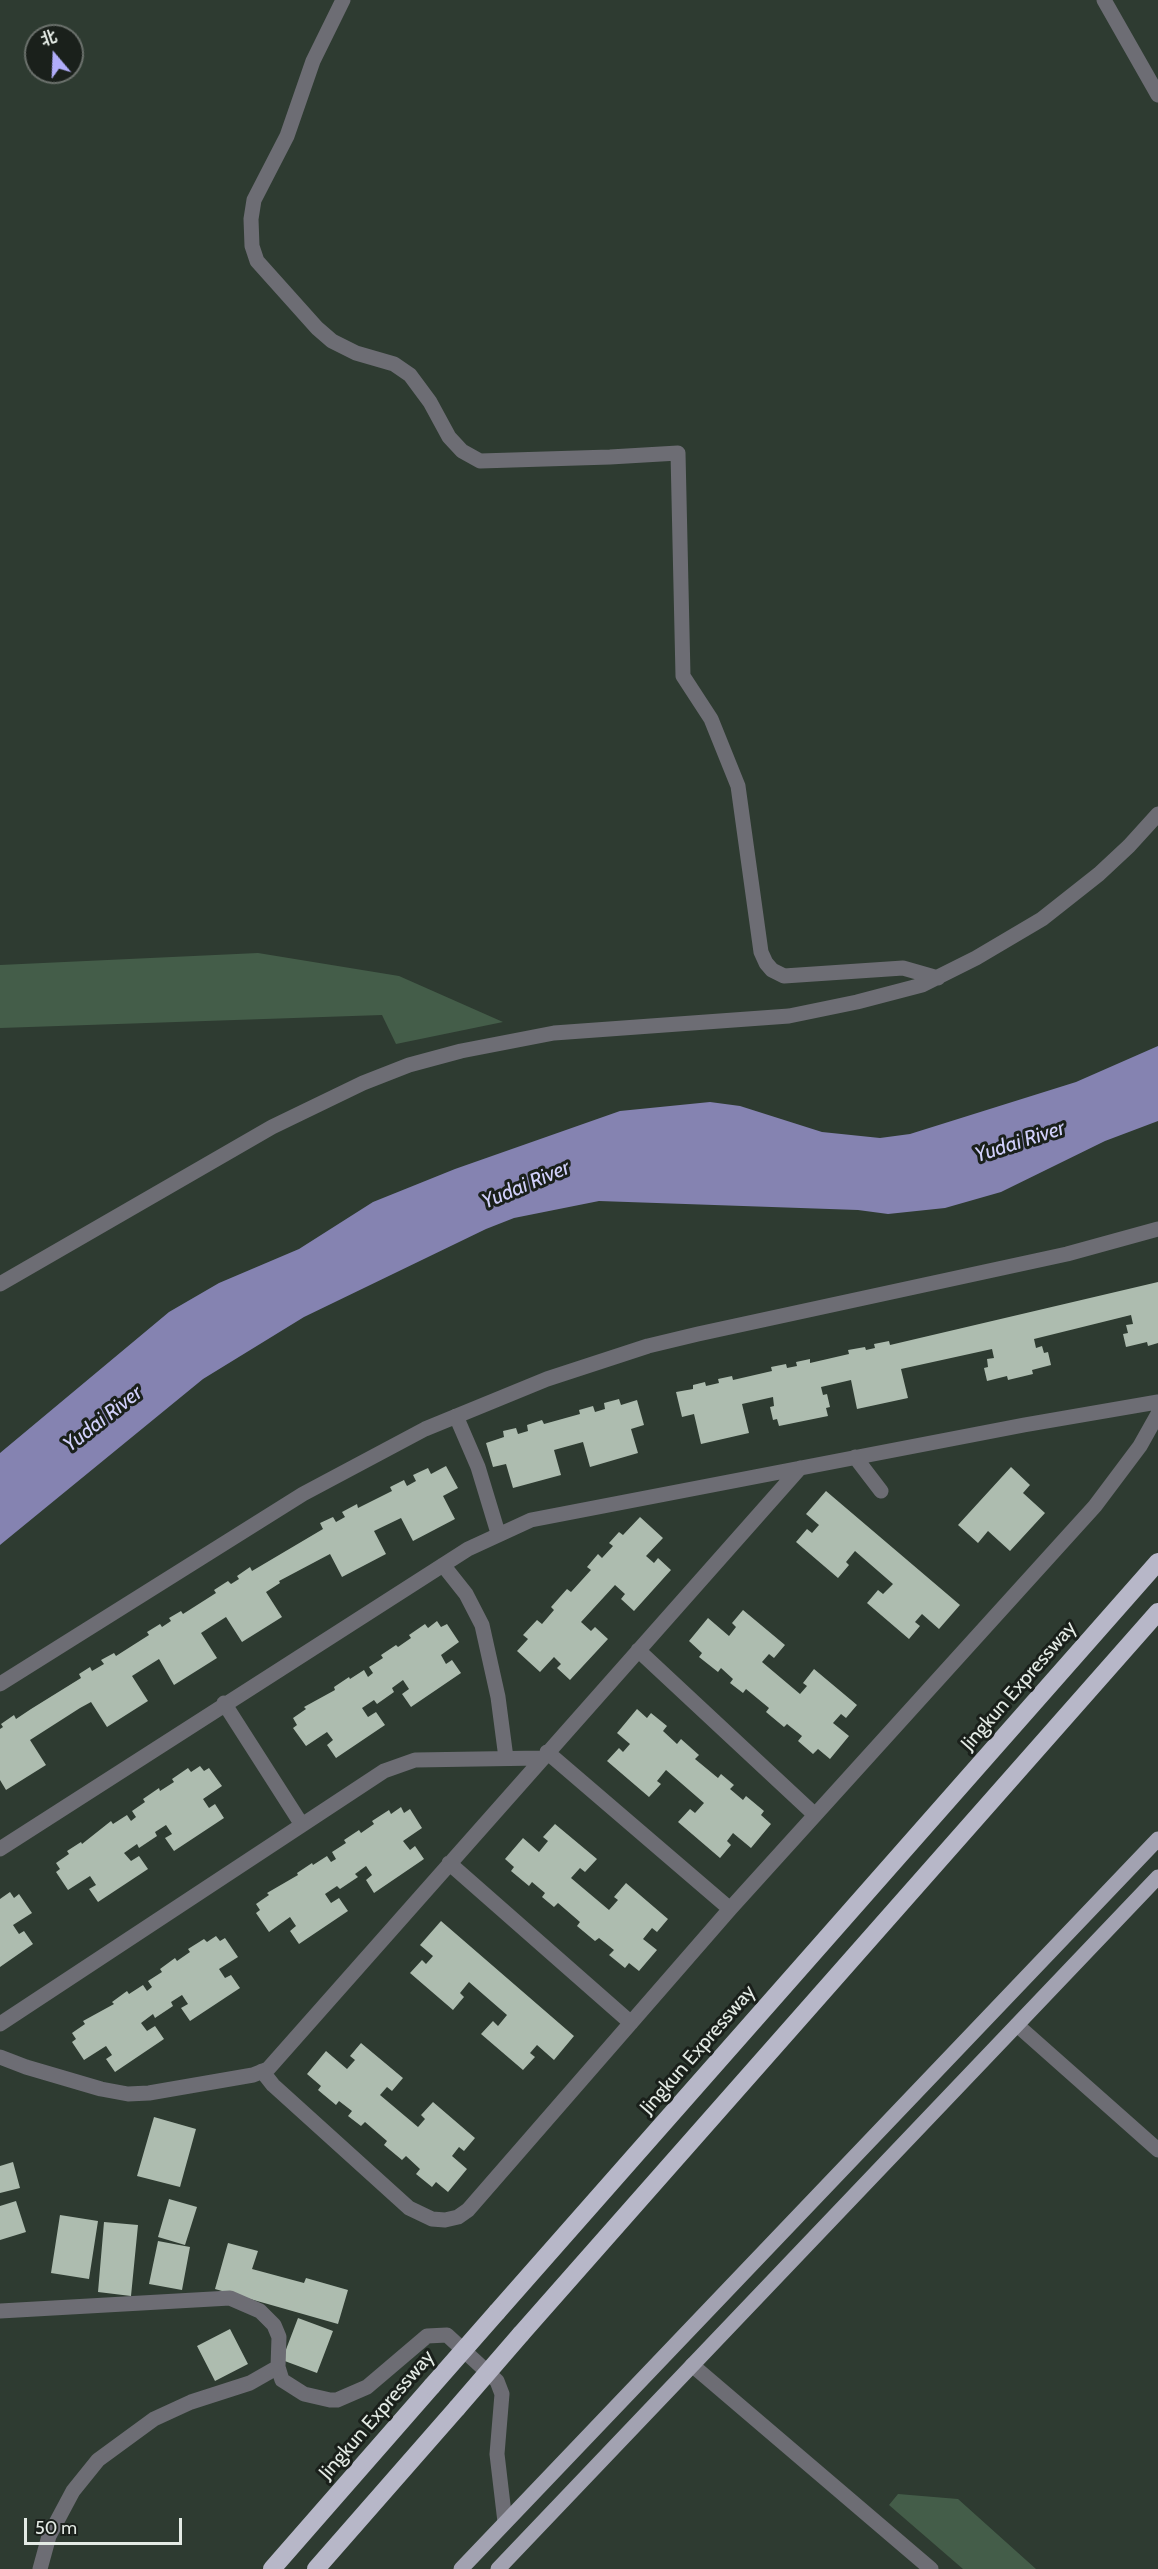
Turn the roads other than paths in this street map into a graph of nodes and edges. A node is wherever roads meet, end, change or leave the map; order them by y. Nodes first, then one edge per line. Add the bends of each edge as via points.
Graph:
1 (343, 0) edge
2 (1104, 0) edge
3 (1158, 95) edge
4 (1158, 814) edge
5 (938, 978) junction
6 (1158, 1229) edge
7 (0, 1284) edge
8 (1158, 1402) edge
9 (1158, 1414) edge
10 (456, 1416) junction
11 (855, 1457) junction
12 (800, 1468) junction
13 (881, 1491) dead end
14 (498, 1533) junction
15 (1158, 1562) edge
16 (443, 1565) junction
17 (1158, 1612) edge
18 (638, 1650) junction
19 (0, 1683) edge
20 (224, 1703) junction
21 (544, 1755) junction
22 (506, 1758) junction
23 (815, 1815) junction
24 (302, 1825) junction
25 (1158, 1839) edge
26 (0, 1849) edge
27 (449, 1863) junction
28 (1158, 1877) edge
29 (730, 1910) junction
30 (631, 2023) junction
31 (0, 2024) edge
32 (1017, 2025) junction
33 (0, 2057) edge
34 (262, 2071) junction
35 (1158, 2150) edge
36 (0, 2311) edge
37 (692, 2365) junction
38 (278, 2367) junction
39 (505, 2522) junction
40 (40, 2569) edge
41 (272, 2569) edge
42 (316, 2569) edge
43 (461, 2569) edge
44 (498, 2569) edge
45 (931, 2569) edge

1 - 5 street via 313,61 287,136 254,200 252,246 257,261 332,341 394,364 410,375 449,437 462,451 480,461 678,453 683,676 711,719 738,786 761,952 766,963 784,976 903,968
2 - 3 street
4 - 5 street via 1129,846 1064,903 1009,940
5 - 7 street via 789,1016 554,1033 462,1050 409,1065 272,1126
6 - 10 street via 1067,1254 648,1346 547,1379
8 - 11 street
9 - 23 street via 1140,1446 1095,1506
10 - 14 street via 478,1467
10 - 19 street via 303,1494
11 - 12 street
11 - 13 street
12 - 14 street via 531,1520
12 - 18 street
14 - 16 street
15 - 41 highway, Jingkun Expressway, bridge
16 - 20 street
16 - 22 street via 466,1594 482,1625
17 - 42 highway, bridge
18 - 21 street
18 - 23 street
20 - 24 street
20 - 26 street
21 - 22 street
21 - 27 street
21 - 29 street
22 - 24 street via 415,1760 396,1766
23 - 29 street
24 - 31 street
25 - 39 main road
27 - 30 street
27 - 34 street via 268,2069
28 - 32 main road
29 - 30 street
30 - 34 street via 468,2210 445,2220 432,2219 409,2208
32 - 35 street
32 - 37 main road
33 - 34 street via 128,2094
36 - 38 street via 230,2298 260,2311 274,2325 279,2337
37 - 44 main road
37 - 45 street
38 - 39 street via 282,2380 292,2388 337,2400 367,2387 427,2336 447,2335 497,2381 502,2394 496,2454
38 - 40 street via 250,2383 154,2419 98,2460 73,2491 49,2536
39 - 43 main road

